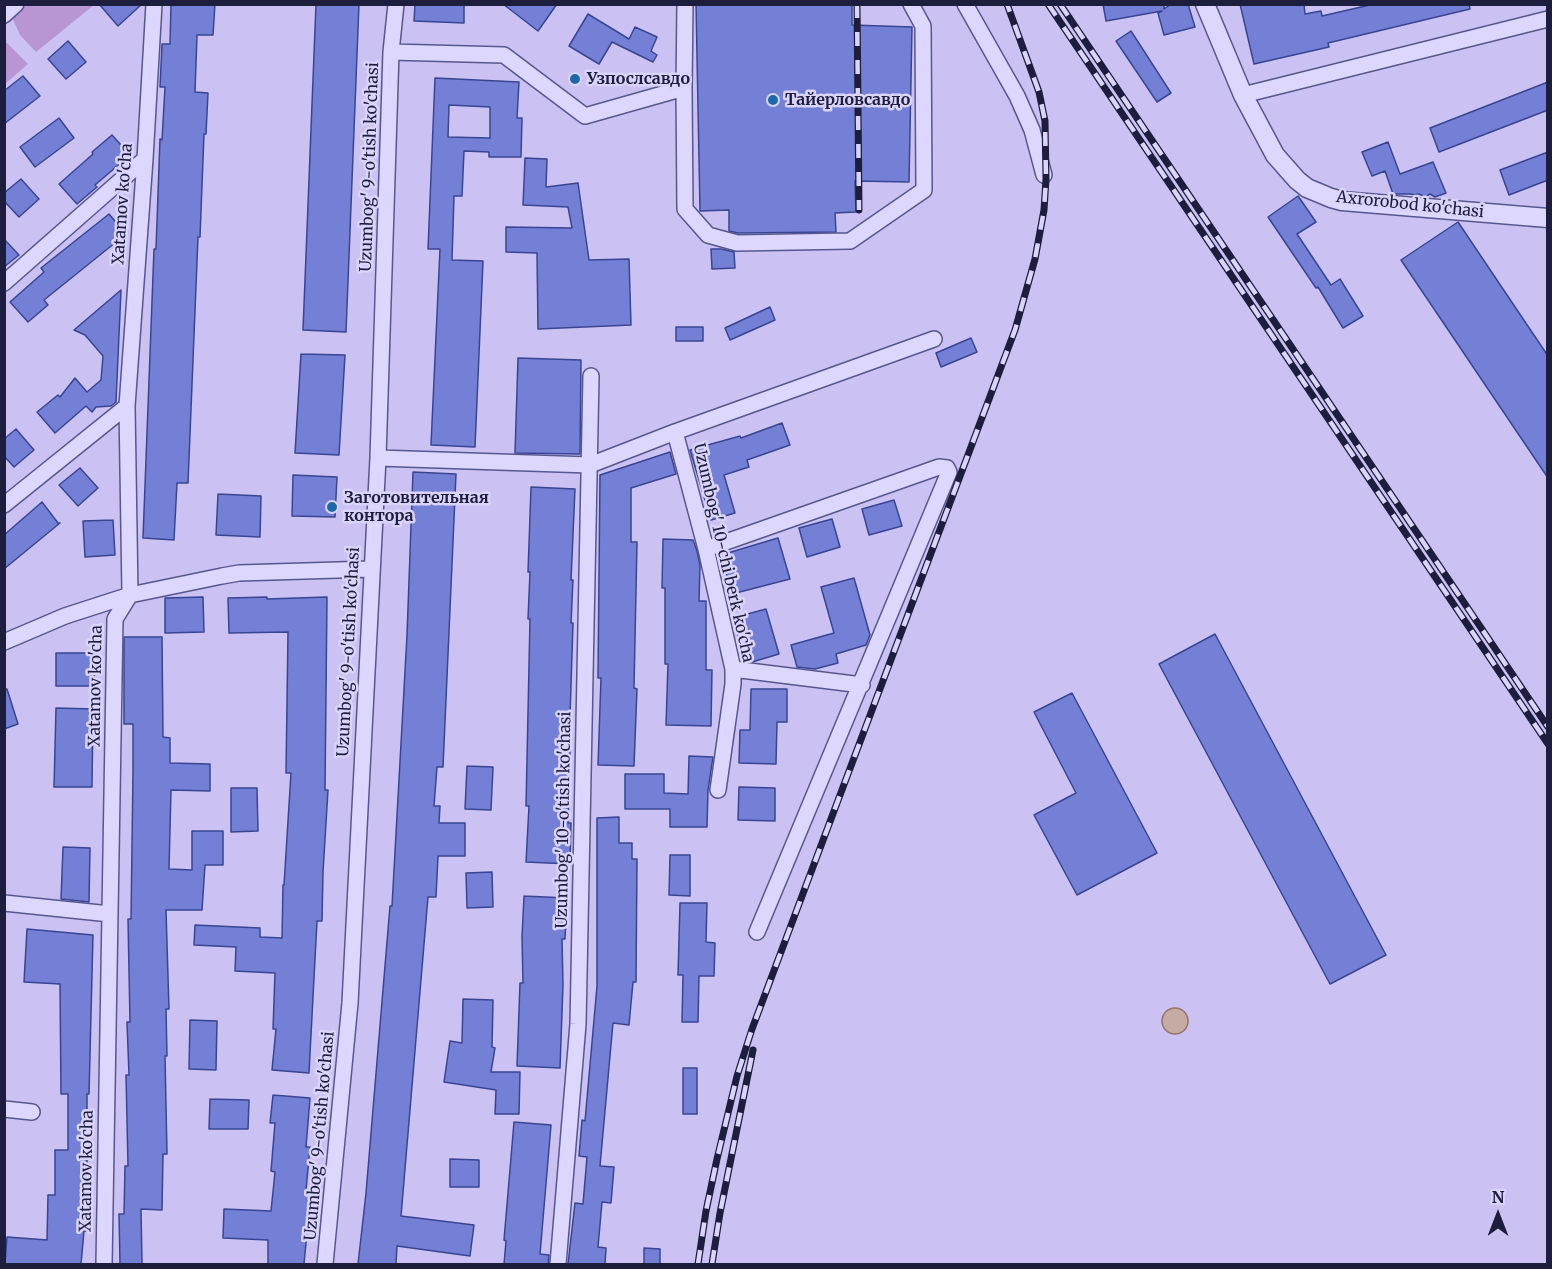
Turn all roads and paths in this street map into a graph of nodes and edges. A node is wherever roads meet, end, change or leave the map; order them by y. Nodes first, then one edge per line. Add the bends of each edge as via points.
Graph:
1 (16, 4) edge
2 (154, 4) edge
3 (396, 4) edge
4 (685, 4) edge
5 (911, 4) edge
6 (965, 4) edge
7 (1204, 4) edge
8 (4, 15) edge
9 (1548, 19) edge
10 (392, 52) junction
11 (684, 88) junction
12 (1243, 95) junction
13 (145, 159) junction
14 (1044, 175) dead end
15 (1548, 218) edge
16 (4, 283) edge
17 (934, 339) dead end
18 (591, 376) dead end
19 (127, 406) junction
20 (675, 432) junction
21 (378, 458) junction
22 (590, 465) junction
23 (7, 499) edge
24 (706, 549) junction
25 (371, 569) junction
26 (130, 595) junction
27 (4, 642) edge
28 (733, 669) junction
29 (862, 685) junction
30 (718, 790) dead end
31 (4, 903) edge
32 (110, 914) junction
33 (757, 932) dead end
34 (4, 1109) edge
35 (32, 1112) dead end
36 (104, 1264) edge
37 (325, 1264) edge
38 (558, 1264) edge

1 - 8 street
2 - 13 street, Xatamov ko'cha
3 - 10 street, Uzumbog' 9-o'tish ko'chasi
4 - 11 street
5 - 11 street via 923,26 924,190 850,241 736,243 708,235 685,209
6 - 14 street via 1017,96 1032,129
7 - 12 street, Axrorobod ko'chasi
9 - 12 street
10 - 11 street via 504,55 585,116
10 - 21 street, Uzumbog' 9-o'tish ko'chasi
12 - 15 street, Axrorobod ko'chasi via 1281,162 1296,180 1320,194 1342,201
13 - 16 street
13 - 19 street, Xatamov ko'cha
17 - 20 street
18 - 22 street, Uzumbog' 10-o'tish ko'chasi
19 - 23 street
19 - 26 street, Xatamov ko'cha
20 - 22 street
20 - 24 street, Uzumbog' 10-chi berk ko'cha
21 - 22 street
21 - 25 street, Uzumbog' 9-o'tish ko'chasi
22 - 38 street, Uzumbog' 10-o'tish ko'chasi via 578,1024
24 - 28 street, Uzumbog' 10-chi berk ko'cha
24 - 29 street via 939,467 947,468 948,478
25 - 26 street via 238,573
25 - 37 street, Uzumbog' 9-o'tish ko'chasi via 350,1003
26 - 27 street via 65,616
26 - 32 street, Xatamov ko'cha via 115,619
28 - 29 street
28 - 30 street, Uzumbog' 10-chi berk ko'cha
29 - 33 street
31 - 32 street
32 - 36 street, Xatamov ko'cha
34 - 35 street

